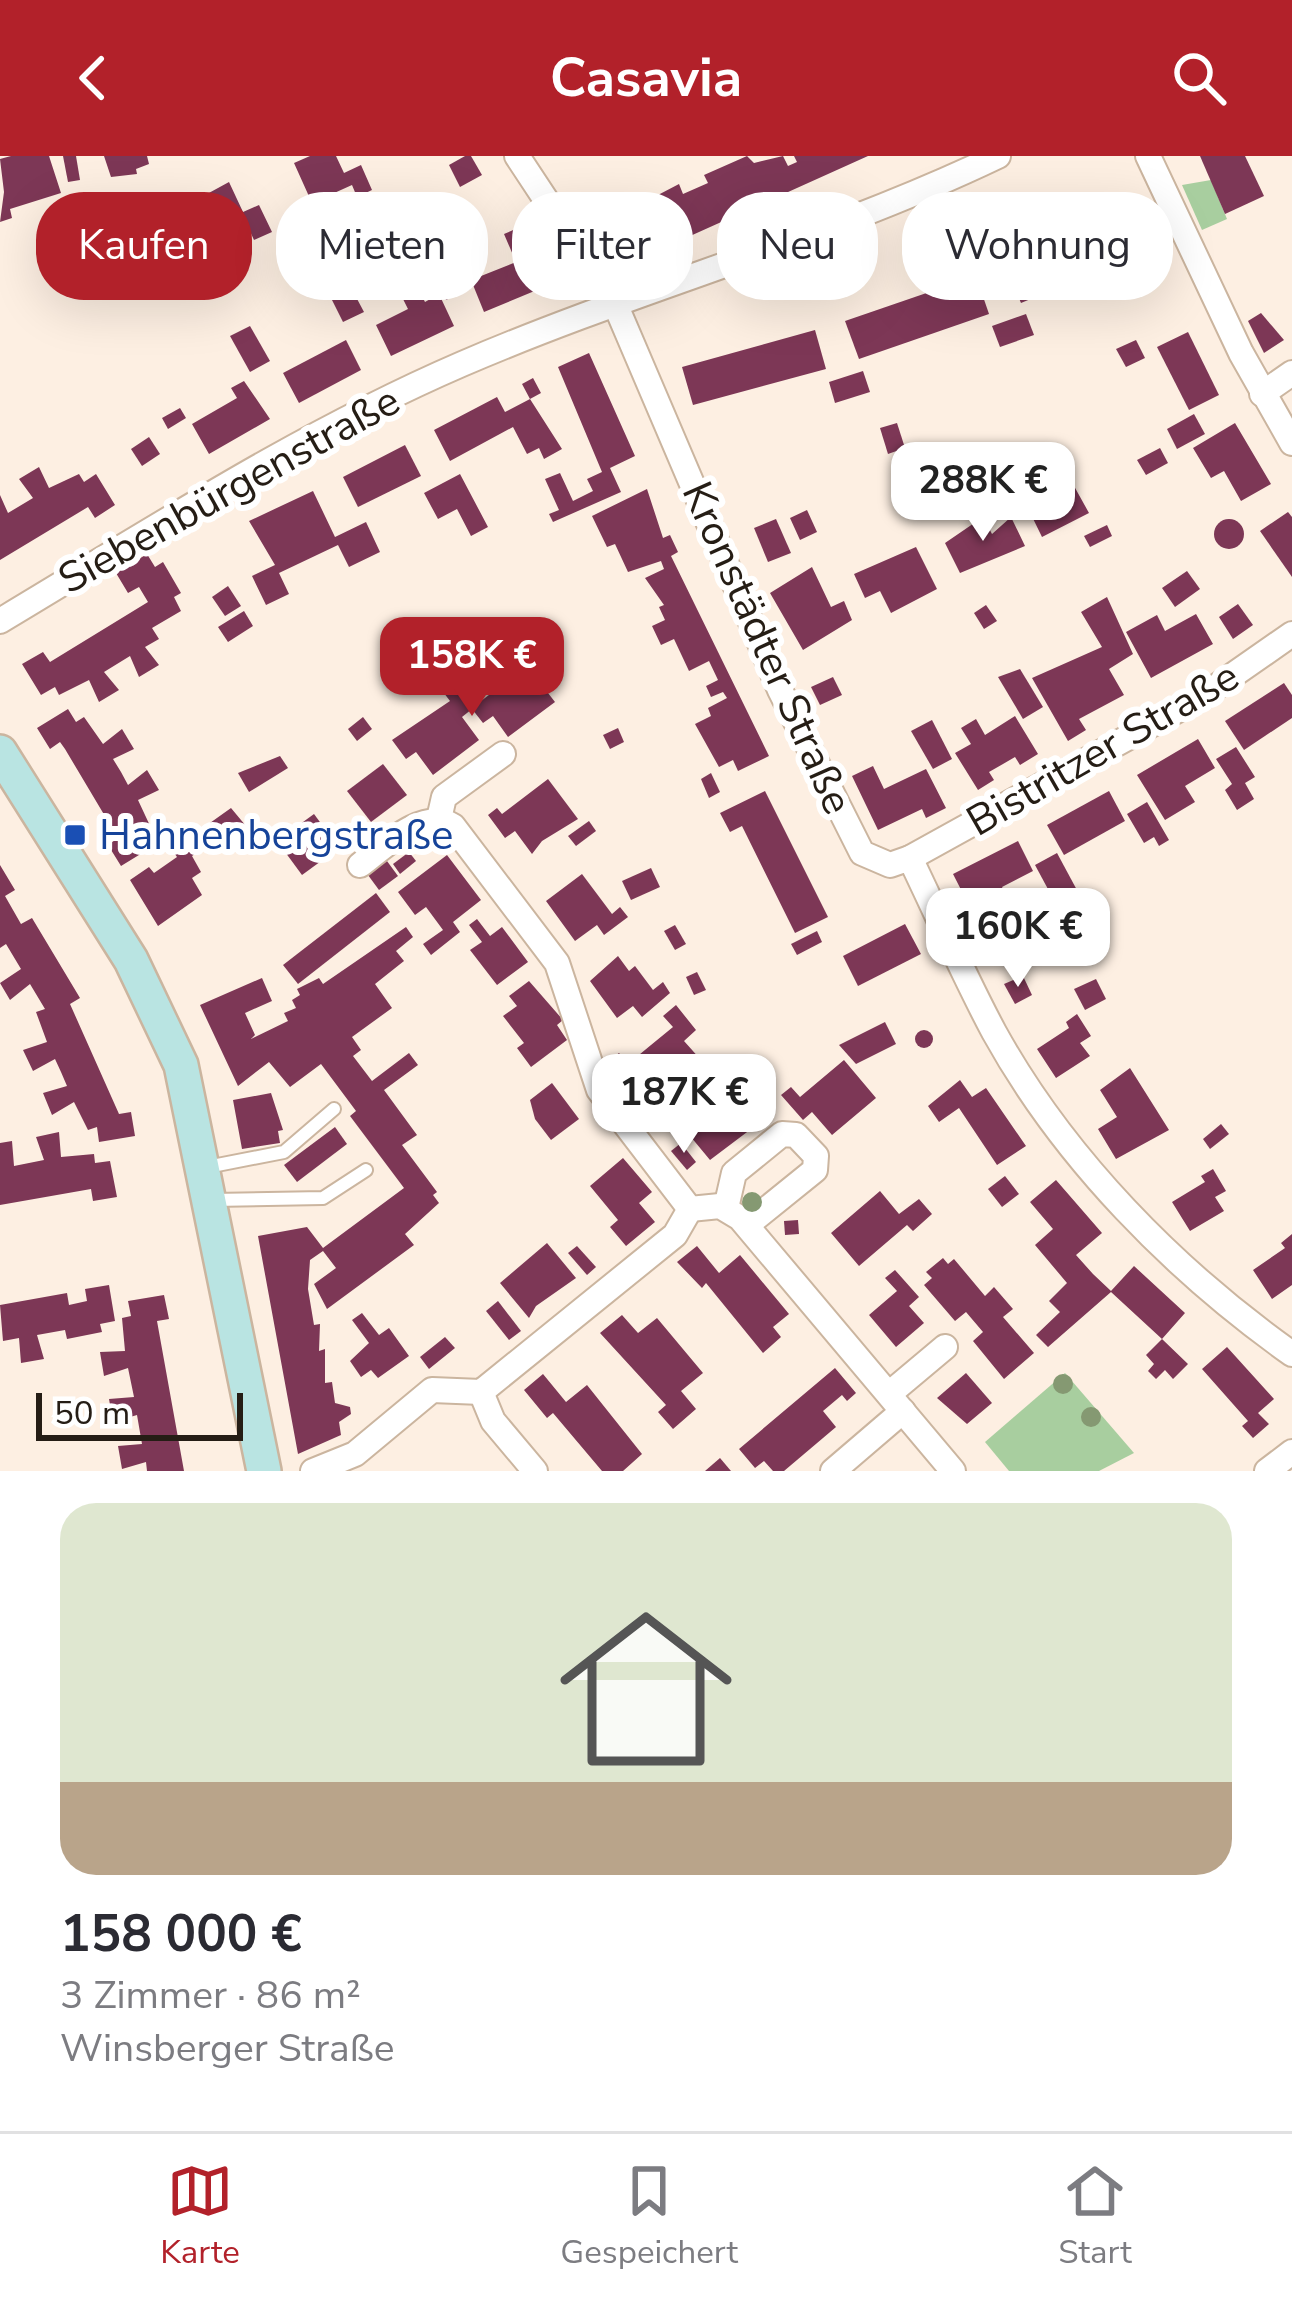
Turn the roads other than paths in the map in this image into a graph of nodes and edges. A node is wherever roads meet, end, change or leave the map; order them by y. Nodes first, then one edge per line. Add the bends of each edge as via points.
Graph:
1 (517, 156) edge
2 (998, 156) edge
3 (1148, 156) edge
4 (616, 306) junction
5 (1292, 373) edge
6 (1262, 394) junction
7 (1292, 443) edge
8 (0, 621) edge
9 (1292, 634) edge
10 (0, 752) edge
11 (502, 754) dead end
12 (439, 819) junction
13 (910, 858) junction
14 (360, 865) dead end
15 (334, 1109) dead end
16 (366, 1170) dead end
17 (208, 1184) junction
18 (725, 1208) junction
19 (691, 1209) junction
20 (746, 1225) junction
21 (945, 1348) dead end
22 (1292, 1354) edge
23 (481, 1392) junction
24 (896, 1403) junction
25 (1292, 1452) edge
26 (264, 1471) edge
27 (313, 1471) edge
28 (535, 1471) edge
29 (833, 1471) edge
30 (953, 1471) edge
31 (1267, 1471) edge

1 - 4 street, Kronstädter Straße
2 - 4 street, Siebenbürgenstraße via 882,208
3 - 6 street
4 - 8 street, Siebenbürgenstraße via 311,434
4 - 13 street, Kronstädter Straße via 845,826 874,862
5 - 6 street
6 - 7 street
9 - 13 street, Bistritzer Straße via 1203,696
10 - 17 street via 158,1010 181,1065
11 - 12 street via 444,797
12 - 14 street
12 - 19 street via 458,831 557,963 599,1090
13 - 22 street via 996,1035 1065,1137 1203,1286
15 - 17 lane via 284,1152
16 - 17 lane via 323,1198
17 - 26 street
18 - 19 street
18 - 20 street
18 - 20 street via 734,1173 782,1134 801,1138 816,1156 815,1170
19 - 23 street via 675,1235
20 - 24 street
21 - 24 street
23 - 27 street via 431,1390 355,1454
23 - 28 street via 493,1421
24 - 29 street
24 - 30 street
25 - 31 street

